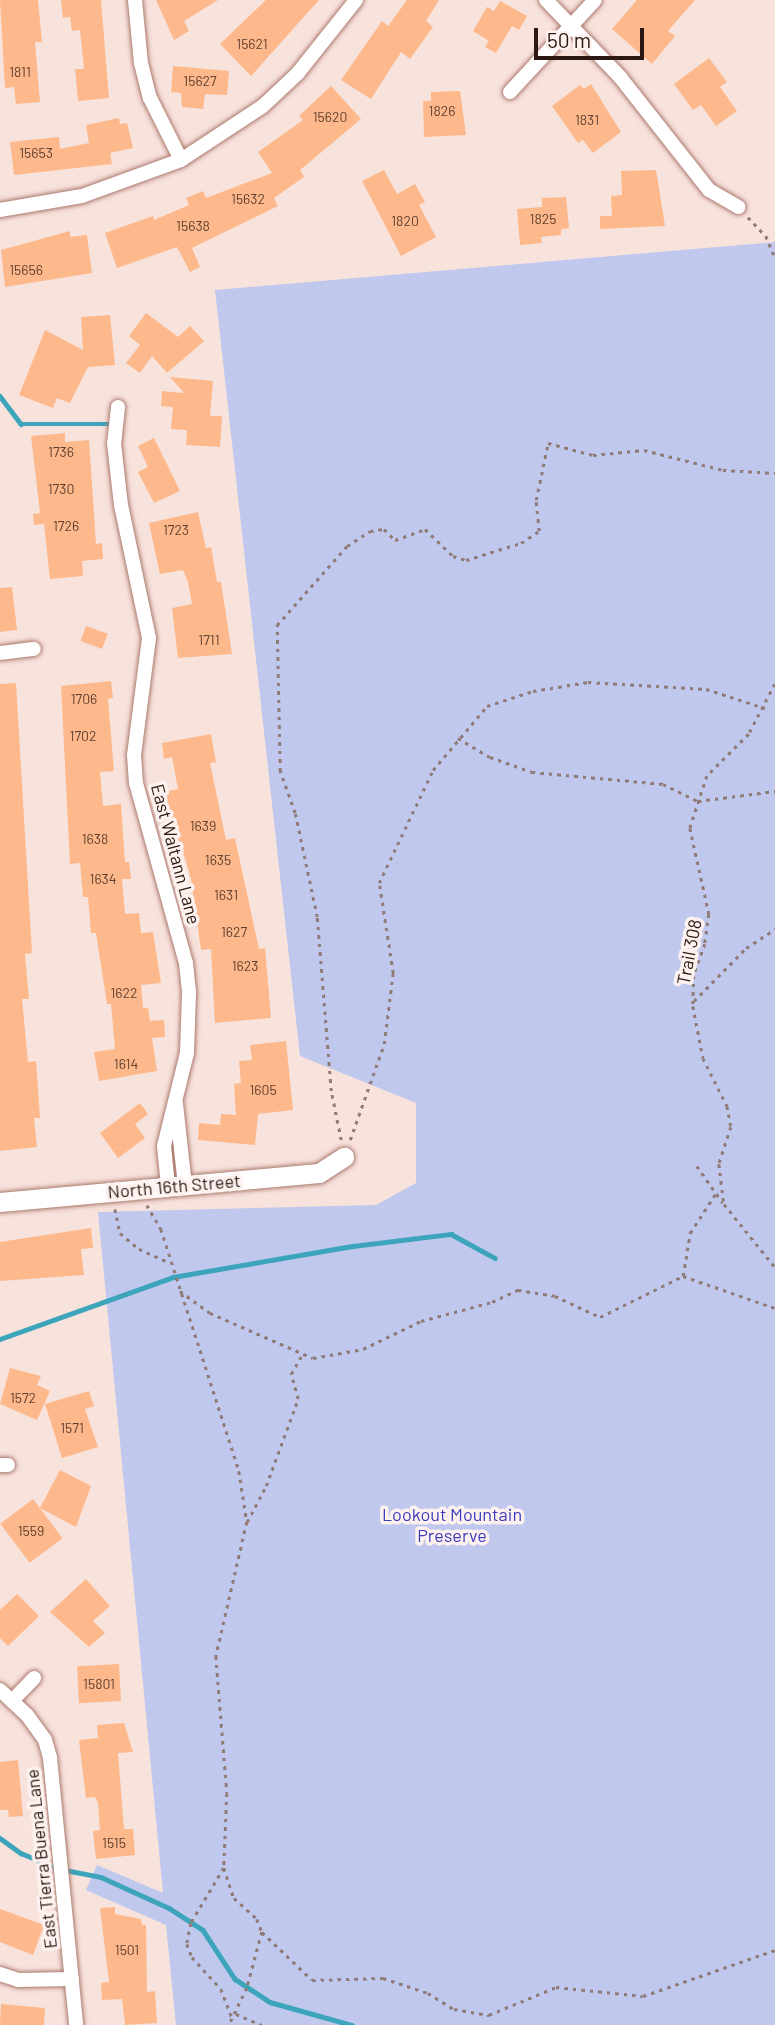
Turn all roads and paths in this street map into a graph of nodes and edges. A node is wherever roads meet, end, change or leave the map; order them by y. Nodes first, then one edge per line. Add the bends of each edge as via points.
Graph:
1 (135, 0) edge
2 (356, 0) edge
3 (546, 0) edge
4 (595, 0) edge
5 (573, 25) junction
6 (510, 92) dead end
7 (181, 160) junction
8 (738, 207) joint
9 (0, 210) edge
10 (775, 257) edge
11 (118, 407) dead end
12 (775, 472) edge
13 (34, 649) dead end
14 (0, 653) edge
15 (775, 684) edge
16 (765, 708) junction
17 (458, 738) junction
18 (775, 791) edge
19 (698, 801) junction
20 (775, 929) edge
21 (693, 1002) junction
22 (173, 1132) junction
23 (344, 1157) junction
24 (182, 1163) junction
25 (166, 1166) junction
26 (697, 1166) dead end
27 (177, 1186) junction
28 (146, 1189) junction
29 (116, 1192) junction
30 (716, 1193) junction
31 (0, 1202) edge
32 (724, 1204) junction
33 (170, 1262) junction
34 (775, 1268) edge
35 (683, 1276) junction
36 (180, 1291) junction
37 (775, 1308) edge
38 (301, 1356) junction
39 (247, 1522) junction
40 (34, 1678) dead end
41 (0, 1689) edge
42 (12, 1701) junction
43 (224, 1868) junction
44 (262, 1933) junction
45 (775, 1950) edge
46 (0, 1974) edge
47 (72, 1979) junction
48 (236, 2014) junction
49 (232, 2018) junction
50 (76, 2025) edge
51 (229, 2025) edge
52 (262, 2025) edge

1 - 7 street via 150,98
2 - 7 street via 298,73 263,106
3 - 5 street
4 - 5 street
5 - 6 street
5 - 8 street via 650,112 709,190
7 - 9 street via 82,196
8 - 10 path via 766,236
11 - 22 street, East Waltann Lane via 114,443 121,505 149,638 134,755 136,783 186,963 189,993 190,1026
12 - 23 path via 723,470 644,450 593,456 548,443 536,500 539,531 466,559 453,556 425,530 395,540 384,529 370,531 347,547 277,625 280,771 295,813 317,917 331,1091
13 - 14 street
15 - 16 path, Trail 308
16 - 17 path via 706,689 588,682 533,691 486,706
16 - 19 path, Trail 308 via 749,734 708,776
17 - 19 path via 490,758 532,772 663,784
17 - 23 path via 433,770 379,883 393,973 384,1044
18 - 19 path
19 - 21 path, Trail 308 via 690,828 709,914 694,975
20 - 21 path via 746,948
21 - 32 path, Trail 308 via 703,1058 727,1106 731,1127 719,1164
22 - 24 street, East Waltann Lane
22 - 25 street, East Waltann Lane
23 - 27 street, North 16th Street via 319,1173
24 - 25 street
24 - 27 street, East Waltann Lane
25 - 27 street, East Waltann Lane
26 - 30 path
27 - 28 street, North 16th Street
28 - 29 street, North 16th Street
28 - 33 path via 146,1203 161,1229
29 - 31 street, North 16th Street
29 - 33 path via 114,1221 120,1233 139,1249
30 - 32 path
30 - 35 path via 690,1233
32 - 34 path
33 - 36 path
35 - 37 path
35 - 38 path via 612,1315 600,1317 555,1296 518,1290 492,1302 421,1321 363,1349 313,1359
36 - 38 path via 210,1313
36 - 39 path via 239,1471
38 - 39 path via 292,1374 298,1399 266,1486
39 - 43 path via 216,1656 227,1793
40 - 42 street
41 - 42 street, East Tierra Buena Lane
42 - 47 street, East Tierra Buena Lane via 45,1740 50,1758
43 - 44 path via 234,1898 257,1919
43 - 49 path via 191,1923 187,1944 191,1957 221,1989
44 - 45 path via 312,1980 383,1978 428,1993 454,2009 489,2015 556,1987 643,1996
44 - 48 path
46 - 47 street via 18,1980
47 - 50 street, East Tierra Buena Lane
48 - 49 path
48 - 52 path
49 - 51 path

